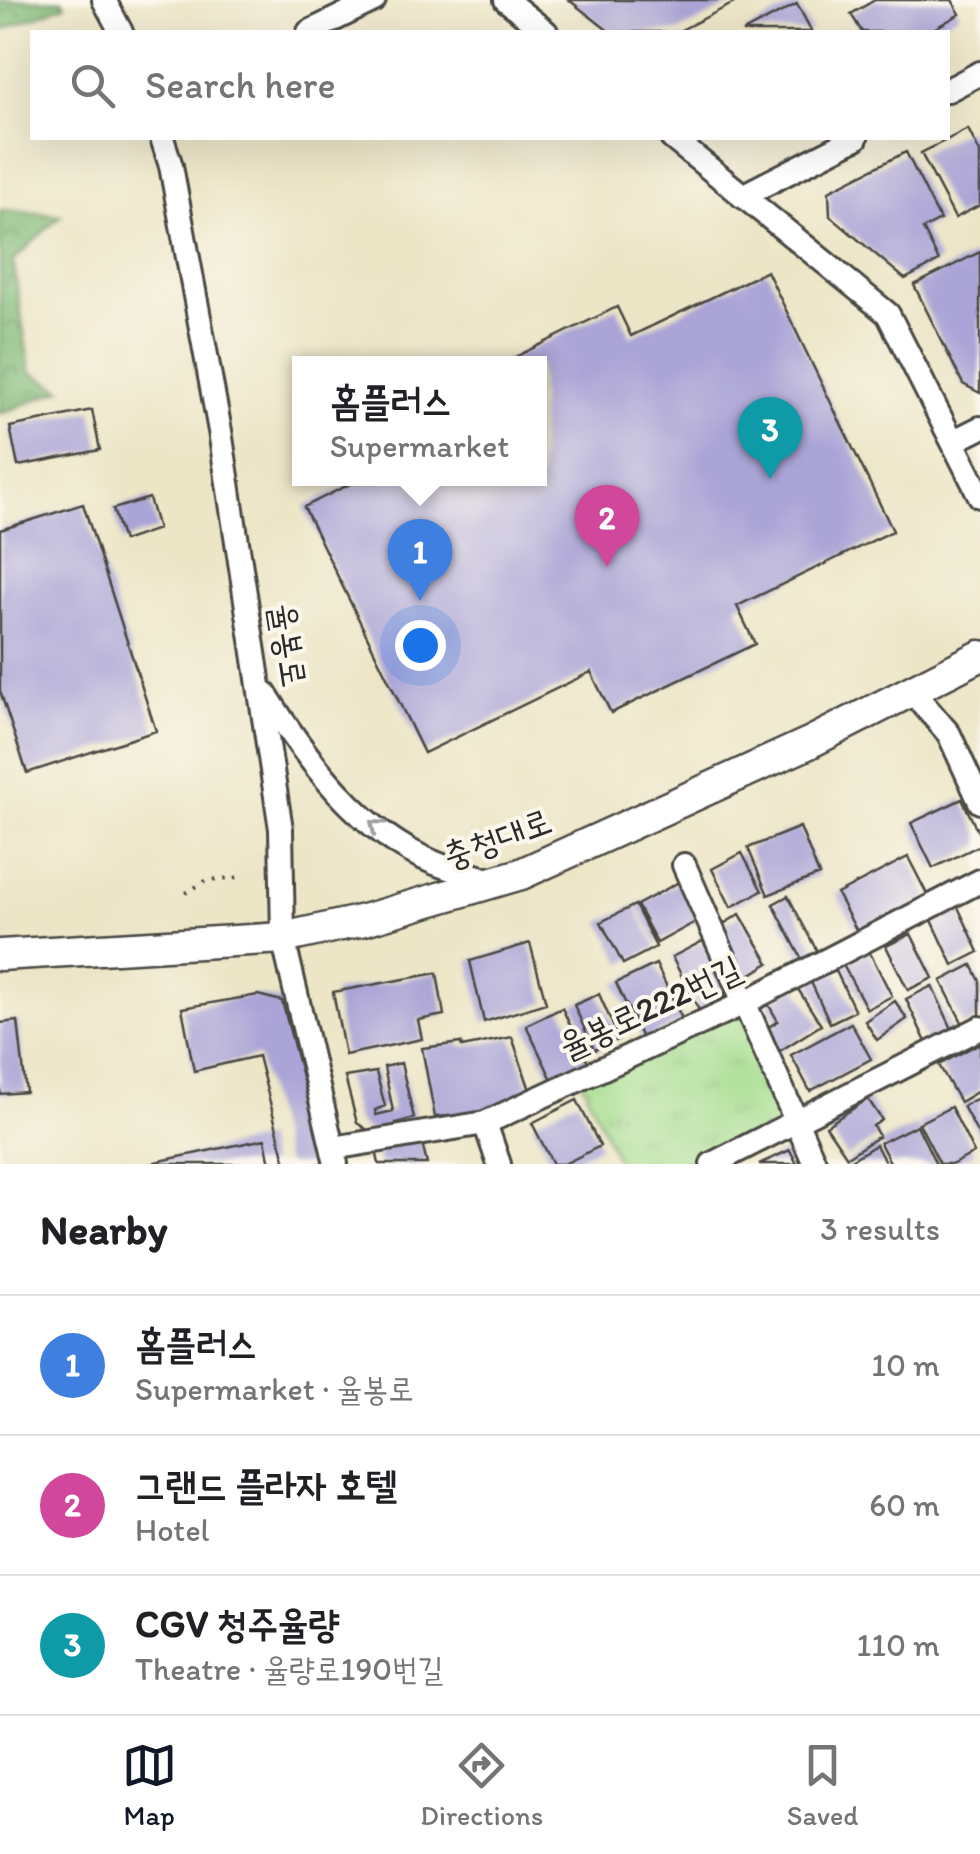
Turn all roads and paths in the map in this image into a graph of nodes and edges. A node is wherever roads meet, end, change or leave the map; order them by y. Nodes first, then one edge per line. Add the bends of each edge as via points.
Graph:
1 (104, 0) edge
2 (374, 0) edge
3 (506, 0) edge
4 (120, 30) edge
5 (312, 30) edge
6 (544, 30) edge
7 (980, 72) edge
8 (950, 89) edge
9 (163, 140) edge
10 (674, 140) edge
11 (852, 140) edge
12 (742, 196) junction
13 (980, 428) edge
14 (954, 441) junction
15 (980, 496) edge
16 (980, 656) edge
17 (259, 683) junction
18 (911, 690) junction
19 (980, 802) edge
20 (684, 865) dead end
21 (244, 877) dead end
22 (980, 881) edge
23 (495, 882) junction
24 (186, 893) dead end
25 (283, 938) junction
26 (0, 955) edge
27 (742, 1004) junction
28 (980, 1028) edge
29 (794, 1122) junction
30 (486, 1123) junction
31 (334, 1156) edge
32 (499, 1164) edge
33 (712, 1164) edge
34 (815, 1164) edge

1 - 4 street
2 - 5 street
3 - 6 street
7 - 8 street
9 - 17 street, 율봉로 via 220,431
10 - 12 street
11 - 12 street
12 - 14 street via 888,314
13 - 14 street
14 - 15 street
16 - 18 main road, 충청대로
23 -> 17 street via 432,862 382,832 293,738
17 - 25 street, 율봉로 via 282,829
18 - 19 street via 950,734
18 - 23 main road, 충청대로 via 664,811
20 - 27 street
21 - 24 path via 207,880
22 - 27 street, 율봉로222번길
23 - 25 main road, 충청대로
25 - 26 main road, 충청대로
25 - 31 street, 율봉로
27 - 29 street
27 - 30 street, 율봉로222번길
28 - 29 street
29 - 33 street
29 - 34 street
30 - 31 street, 율봉로222번길
30 - 32 street

